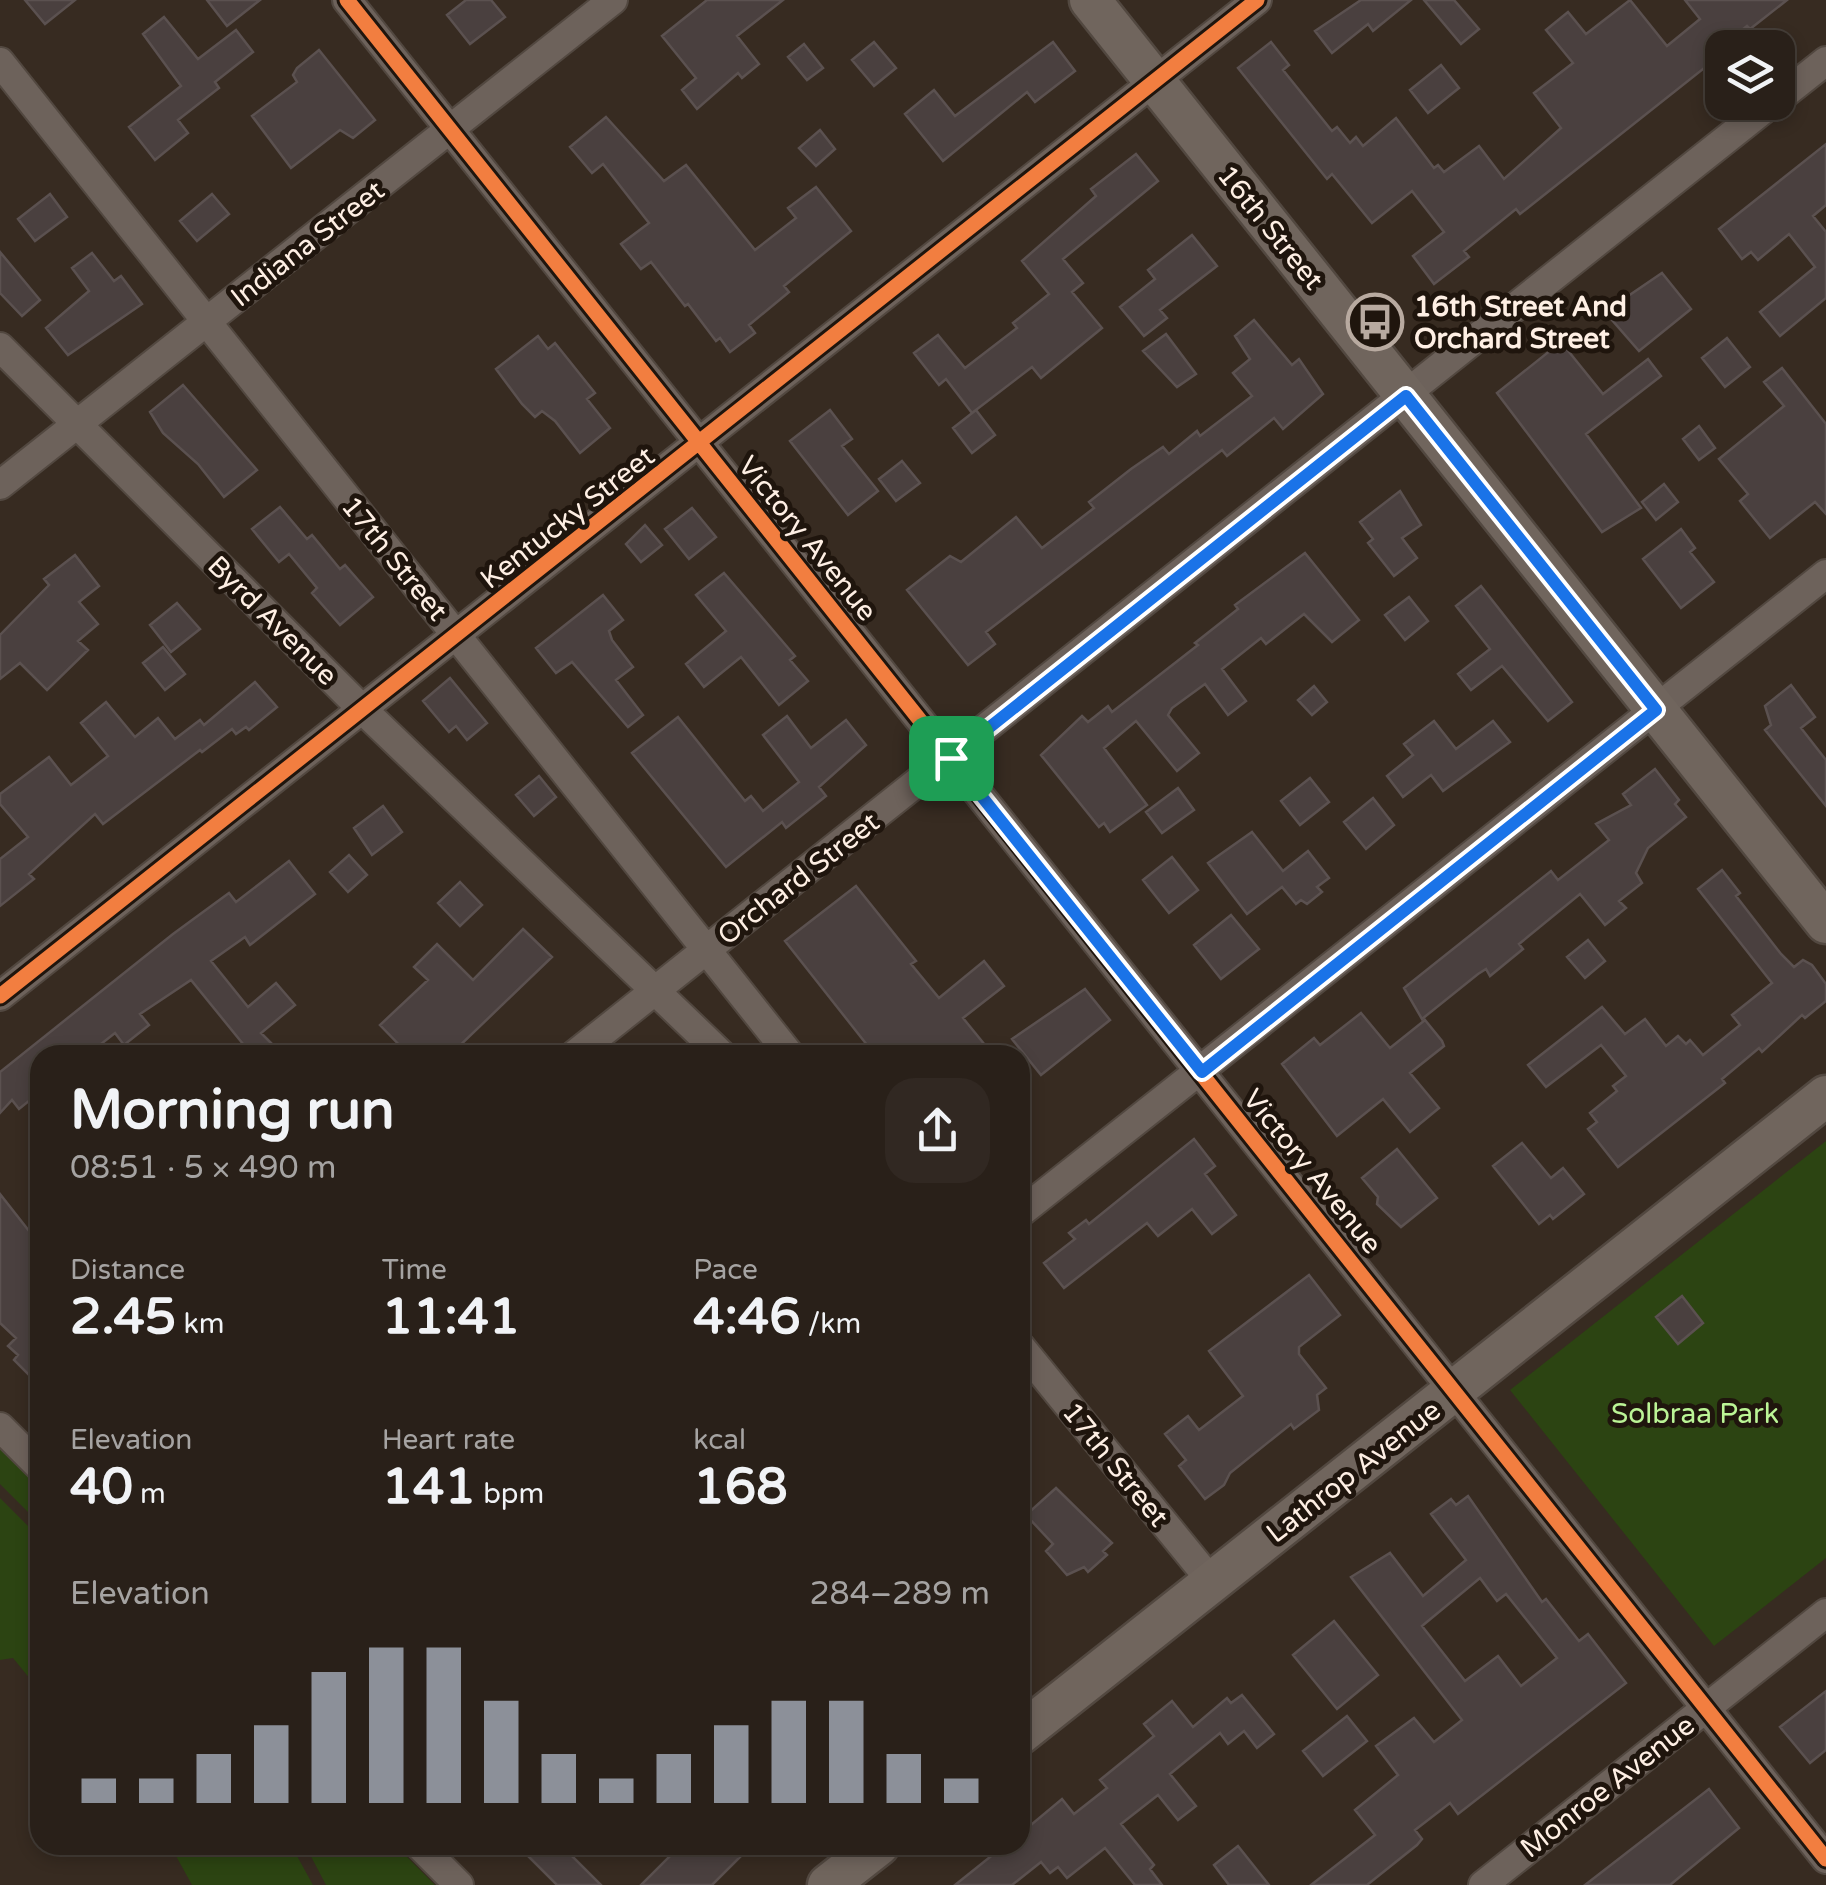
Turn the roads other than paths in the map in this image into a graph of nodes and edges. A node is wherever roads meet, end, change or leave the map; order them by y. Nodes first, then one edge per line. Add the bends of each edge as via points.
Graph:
1 (347, 0) edge
2 (613, 0) edge
3 (1090, 0) edge
4 (1257, 0) edge
5 (1826, 61) edge
6 (0, 62) edge
7 (1155, 81) junction
8 (1795, 86) edge
9 (1752, 120) edge
10 (450, 130) junction
11 (207, 322) junction
12 (0, 347) edge
13 (1406, 396) junction
14 (77, 424) junction
15 (701, 444) junction
16 (0, 485) edge
17 (1826, 574) edge
18 (458, 636) junction
19 (363, 710) junction
20 (1656, 710) junction
21 (951, 758) junction
22 (1826, 923) edge
23 (708, 950) junction
24 (653, 992) junction
25 (0, 996) edge
26 (587, 1045) edge
27 (711, 1045) edge
28 (782, 1045) edge
29 (1202, 1072) junction
30 (1826, 1096) edge
31 (1030, 1205) edge
32 (1030, 1358) edge
33 (1456, 1390) junction
34 (0, 1427) edge
35 (30, 1457) edge
36 (1212, 1582) junction
37 (1826, 1613) edge
38 (1706, 1708) junction
39 (1030, 1726) edge
40 (428, 1855) edge
41 (866, 1855) edge
42 (1826, 1859) edge
43 (460, 1885) edge
44 (828, 1885) edge
45 (1483, 1885) edge

1 - 10 street, Victory Avenue
2 - 10 street, Indiana Street
3 - 7 street, 16th Street
4 - 7 street, Kentucky Street
5 - 8 street, Orchard Street
6 - 11 street, 17th Street
7 - 13 street, 16th Street
7 - 15 street, Kentucky Street
9 - 13 street, Orchard Street
10 - 11 street, Indiana Street
10 - 15 street, Victory Avenue
11 - 14 street, Indiana Street
11 - 18 street, 17th Street
12 - 14 street, Byrd Avenue
13 - 20 street, 16th Street
13 - 21 street, Orchard Street
14 - 16 street, Indiana Street
14 - 19 street, Byrd Avenue
15 - 18 street, Kentucky Street
15 - 21 street, Victory Avenue
17 - 20 street
18 - 19 street, Kentucky Street
18 - 23 street, 17th Street
19 - 24 street, Byrd Avenue
19 - 25 street, Kentucky Street
20 - 22 street, 16th Street
20 - 29 street
21 - 23 street, Orchard Street
21 - 29 street, Victory Avenue
23 - 24 street, Orchard Street
23 - 28 street, 17th Street
24 - 26 street, Orchard Street
24 - 27 street, Byrd Avenue
29 - 31 street
29 - 33 street, Victory Avenue
30 - 33 street, Lathrop Avenue
32 - 36 street, 17th Street
33 - 36 street, Lathrop Avenue
33 - 38 street, Victory Avenue
34 - 35 street
36 - 39 street, Lathrop Avenue
37 - 38 street, Monroe Avenue
38 - 42 street, Victory Avenue
38 - 45 street, Monroe Avenue
40 - 43 street
41 - 44 street

